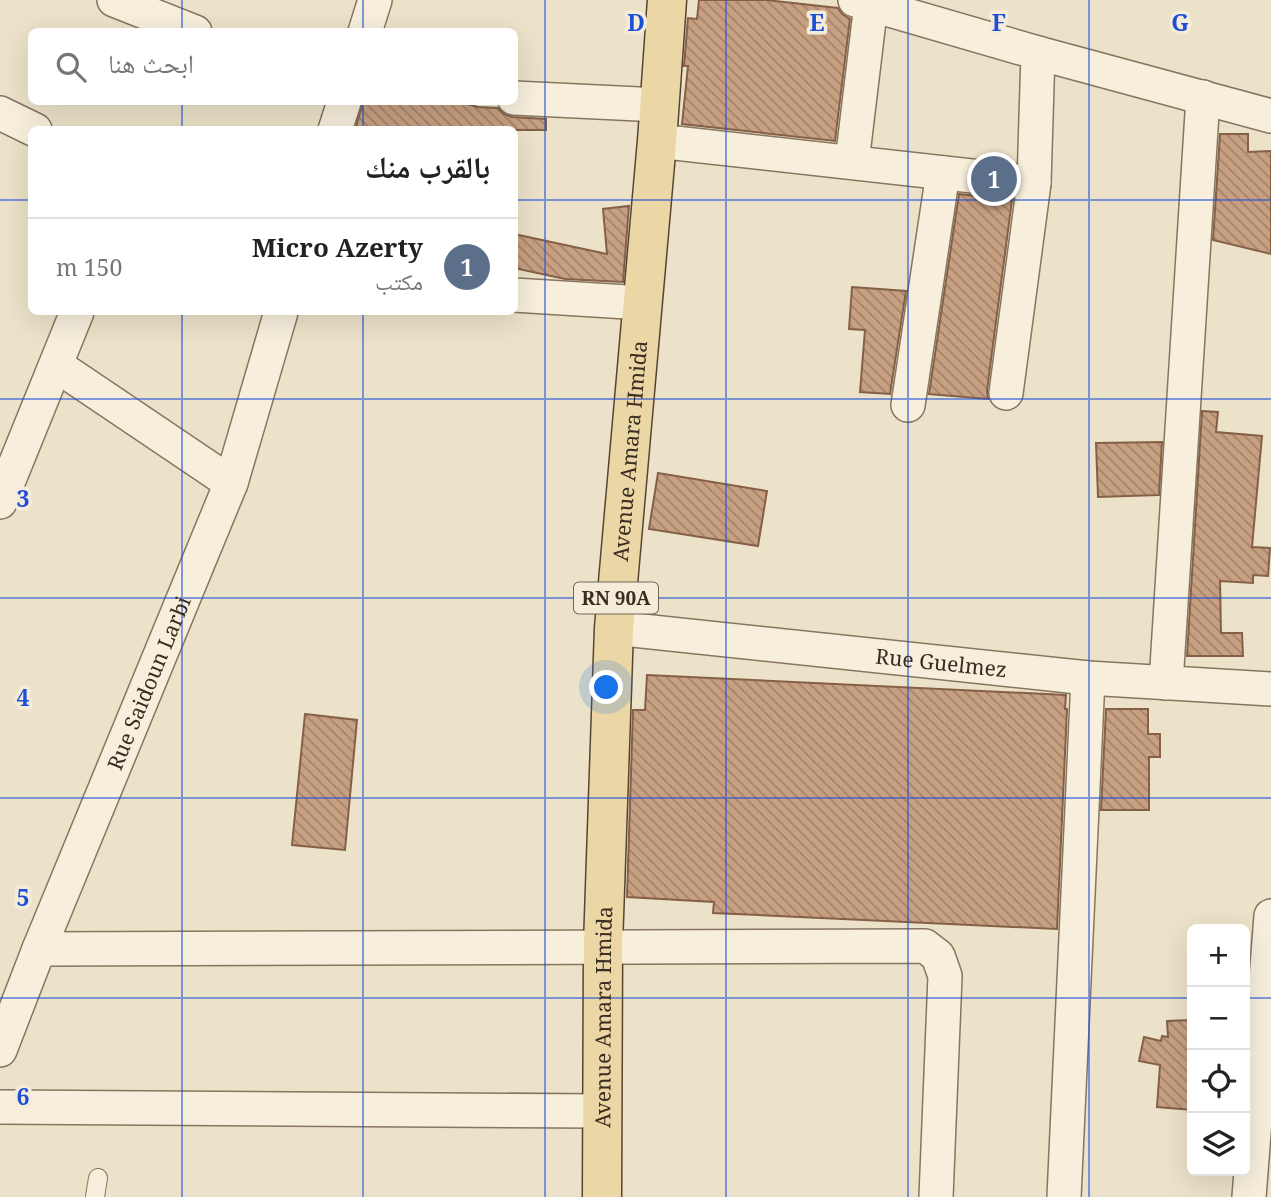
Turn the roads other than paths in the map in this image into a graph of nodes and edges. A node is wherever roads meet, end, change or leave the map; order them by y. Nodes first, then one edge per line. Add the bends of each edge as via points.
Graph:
1 (114, 0) edge
2 (374, 0) edge
3 (667, 0) edge
4 (863, 2) edge
5 (185, 28) edge
6 (366, 28) edge
7 (1038, 53) junction
8 (1203, 97) junction
9 (518, 99) edge
10 (343, 105) edge
11 (0, 113) edge
12 (1271, 116) edge
13 (659, 123) junction
14 (336, 126) edge
15 (28, 127) edge
16 (852, 162) junction
17 (943, 173) junction
18 (1034, 183) junction
19 (518, 295) edge
20 (643, 303) junction
21 (76, 315) edge
22 (280, 315) edge
23 (56, 365) junction
24 (1006, 393) dead end
25 (908, 405) dead end
26 (231, 483) junction
27 (0, 502) edge
28 (614, 628) junction
29 (1088, 678) junction
30 (1166, 683) junction
31 (1271, 689) edge
32 (1271, 916) edge
33 (603, 945) junction
34 (39, 949) junction
35 (0, 1050) edge
36 (0, 1107) edge
37 (602, 1111) junction
38 (98, 1178) dead end
39 (95, 1197) edge
40 (602, 1197) edge
41 (936, 1197) edge
42 (1064, 1197) edge
43 (1248, 1197) edge

1 - 5 street
2 - 6 street
3 - 13 main road, Avenue Amara Hmida / RN 90A
4 - 7 street
4 - 16 street
7 - 8 street
7 - 18 street
8 - 12 street
8 - 30 street
9 - 13 street
10 - 14 street
11 - 15 street
13 - 16 street
13 - 20 main road, Avenue Amara Hmida / RN 90A
16 - 17 street
17 - 18 street
17 - 25 street
18 - 24 street
19 - 20 street
20 - 28 main road, Avenue Amara Hmida / RN 90A
21 - 23 street
22 - 26 street, Rue Saidoun Larbi
23 - 26 street
23 - 27 street
26 - 34 street, Rue Saidoun Larbi
28 - 29 street, Rue Guelmez
28 - 33 main road, Avenue Amara Hmida / RN 90A
29 - 30 street, Rue Guelmez
29 - 42 street
30 - 31 street, Rue Guelmez
32 - 43 street
33 - 34 street
33 - 37 main road, Avenue Amara Hmida / RN 90A
33 - 41 street via 925,946 938,956 945,976
34 - 35 street, Rue Saidoun Larbi
36 - 37 street
37 - 40 main road, Avenue Amara Hmida / RN 90A
38 - 39 lane

